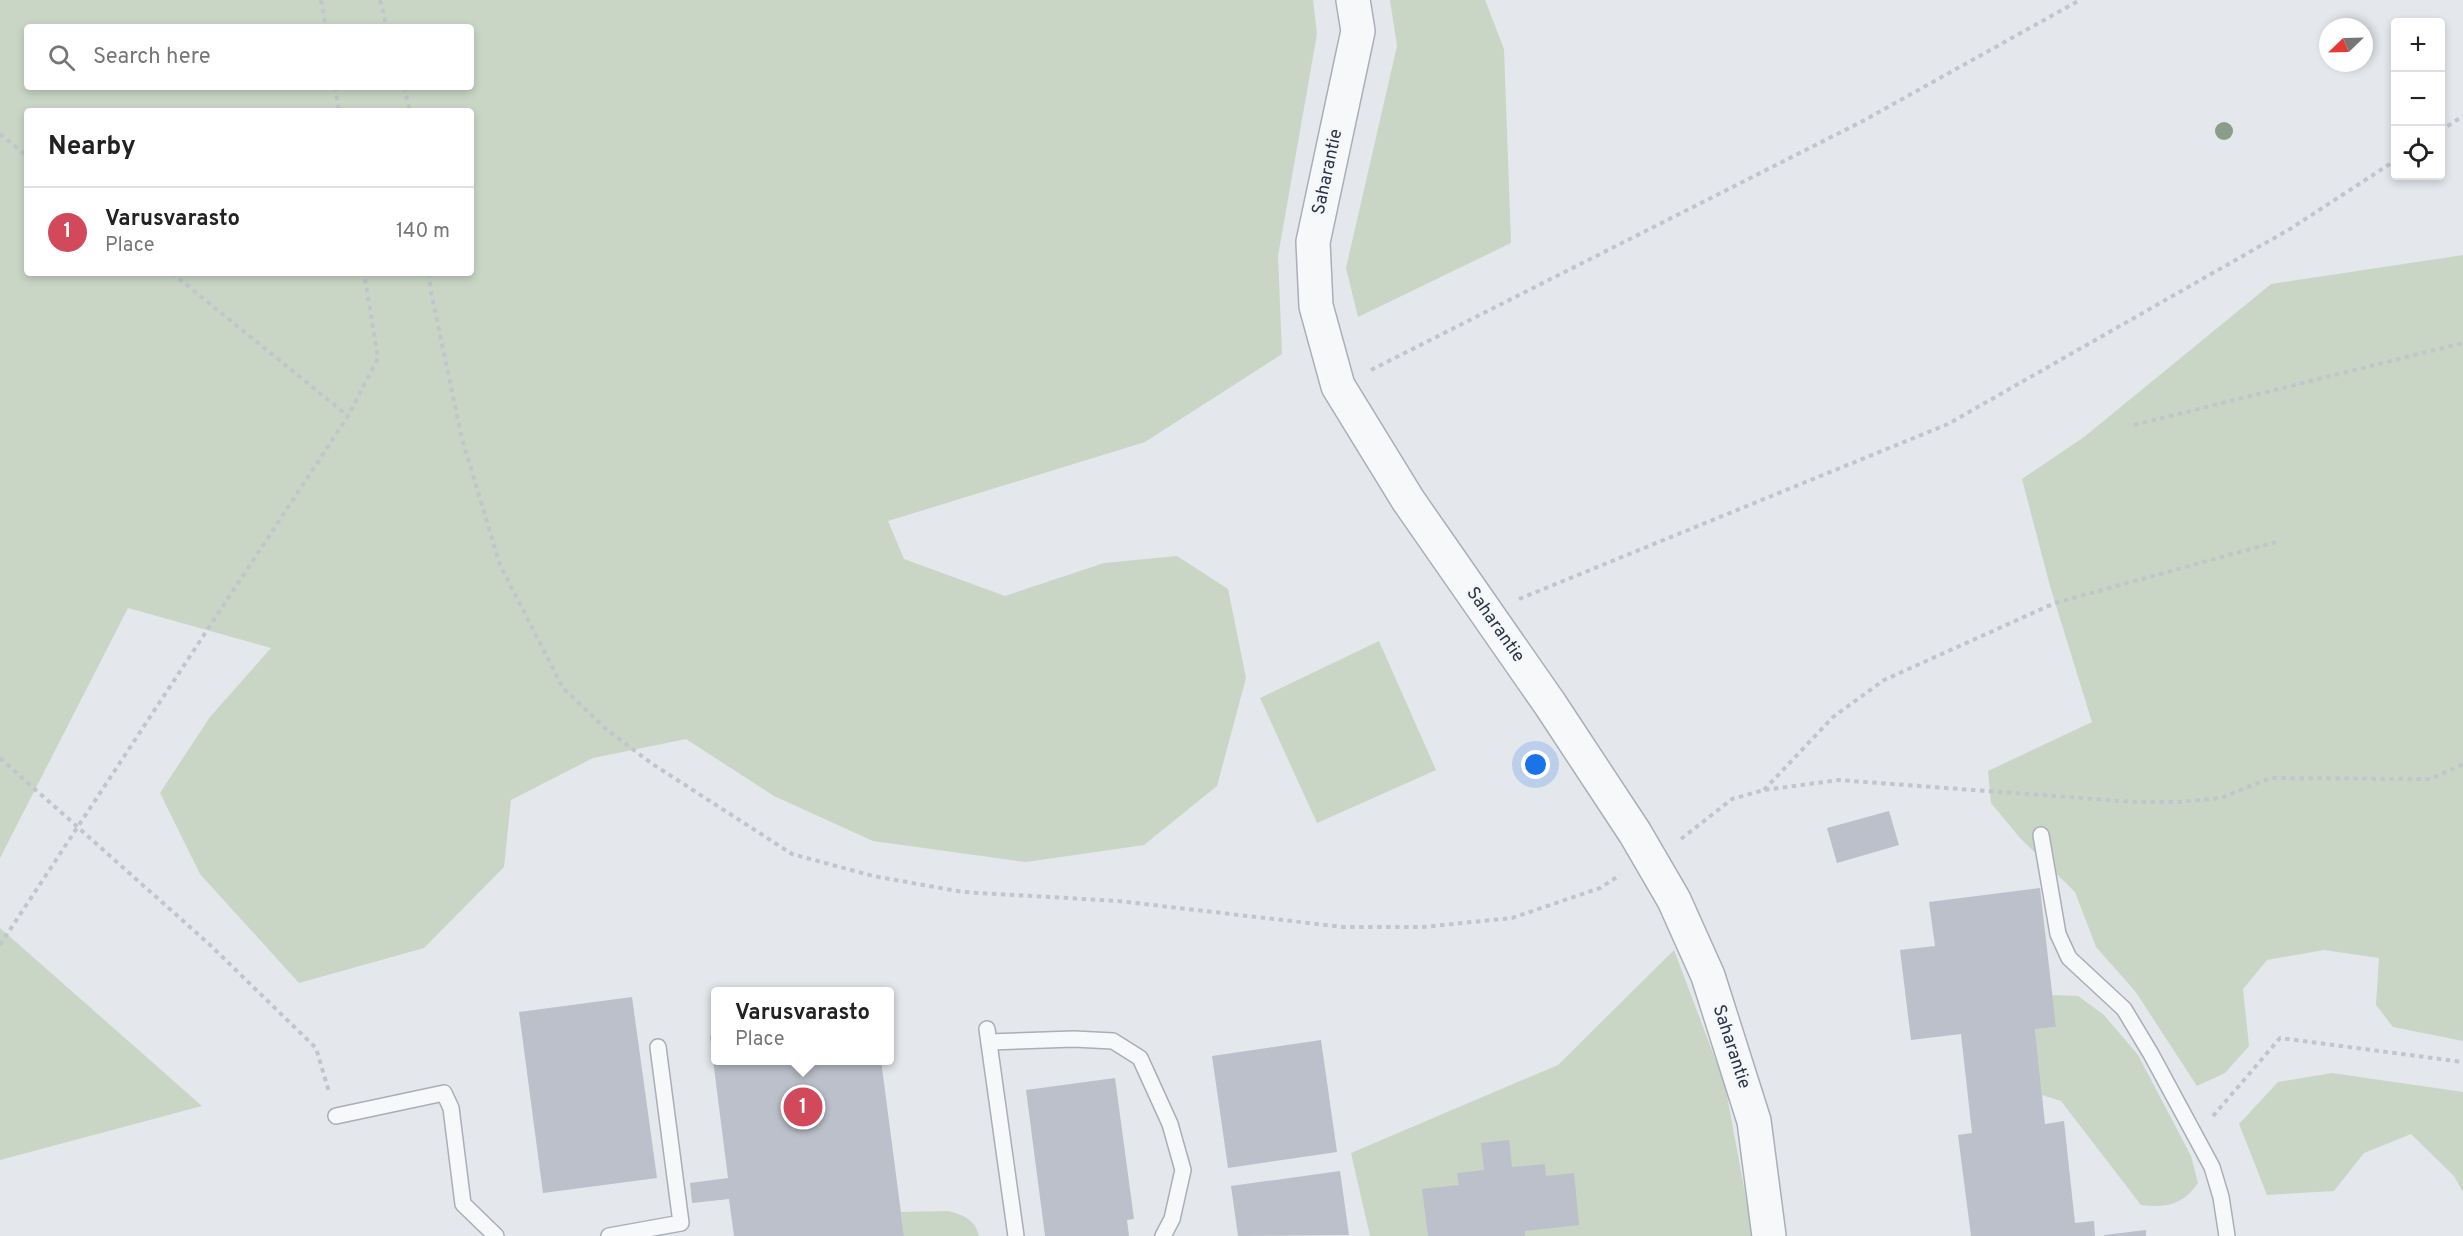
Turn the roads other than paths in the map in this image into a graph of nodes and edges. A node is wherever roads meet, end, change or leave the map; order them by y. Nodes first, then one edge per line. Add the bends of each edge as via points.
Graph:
1 (1353, 0) edge
2 (2041, 835) dead end
3 (658, 1047) dead end
4 (336, 1116) road end
5 (682, 1230) edge
6 (496, 1236) edge
7 (609, 1236) edge
8 (1016, 1236) edge
9 (1163, 1236) edge
10 (1769, 1236) edge
11 (2228, 1236) edge

1 - 10 street, Saharantie via 1358,31 1313,242 1317,306 1338,386 1408,500 1550,704 1674,900 1708,976 1754,1121
2 - 11 lane via 2058,934 2069,958 2124,1009 2151,1054 2212,1167
3 - 5 lane
4 - 6 lane via 444,1093 451,1108 463,1204
5 - 7 lane
8 - 9 lane via 988,1036 1113,1041 1140,1058 1170,1124 1183,1170 1172,1219

